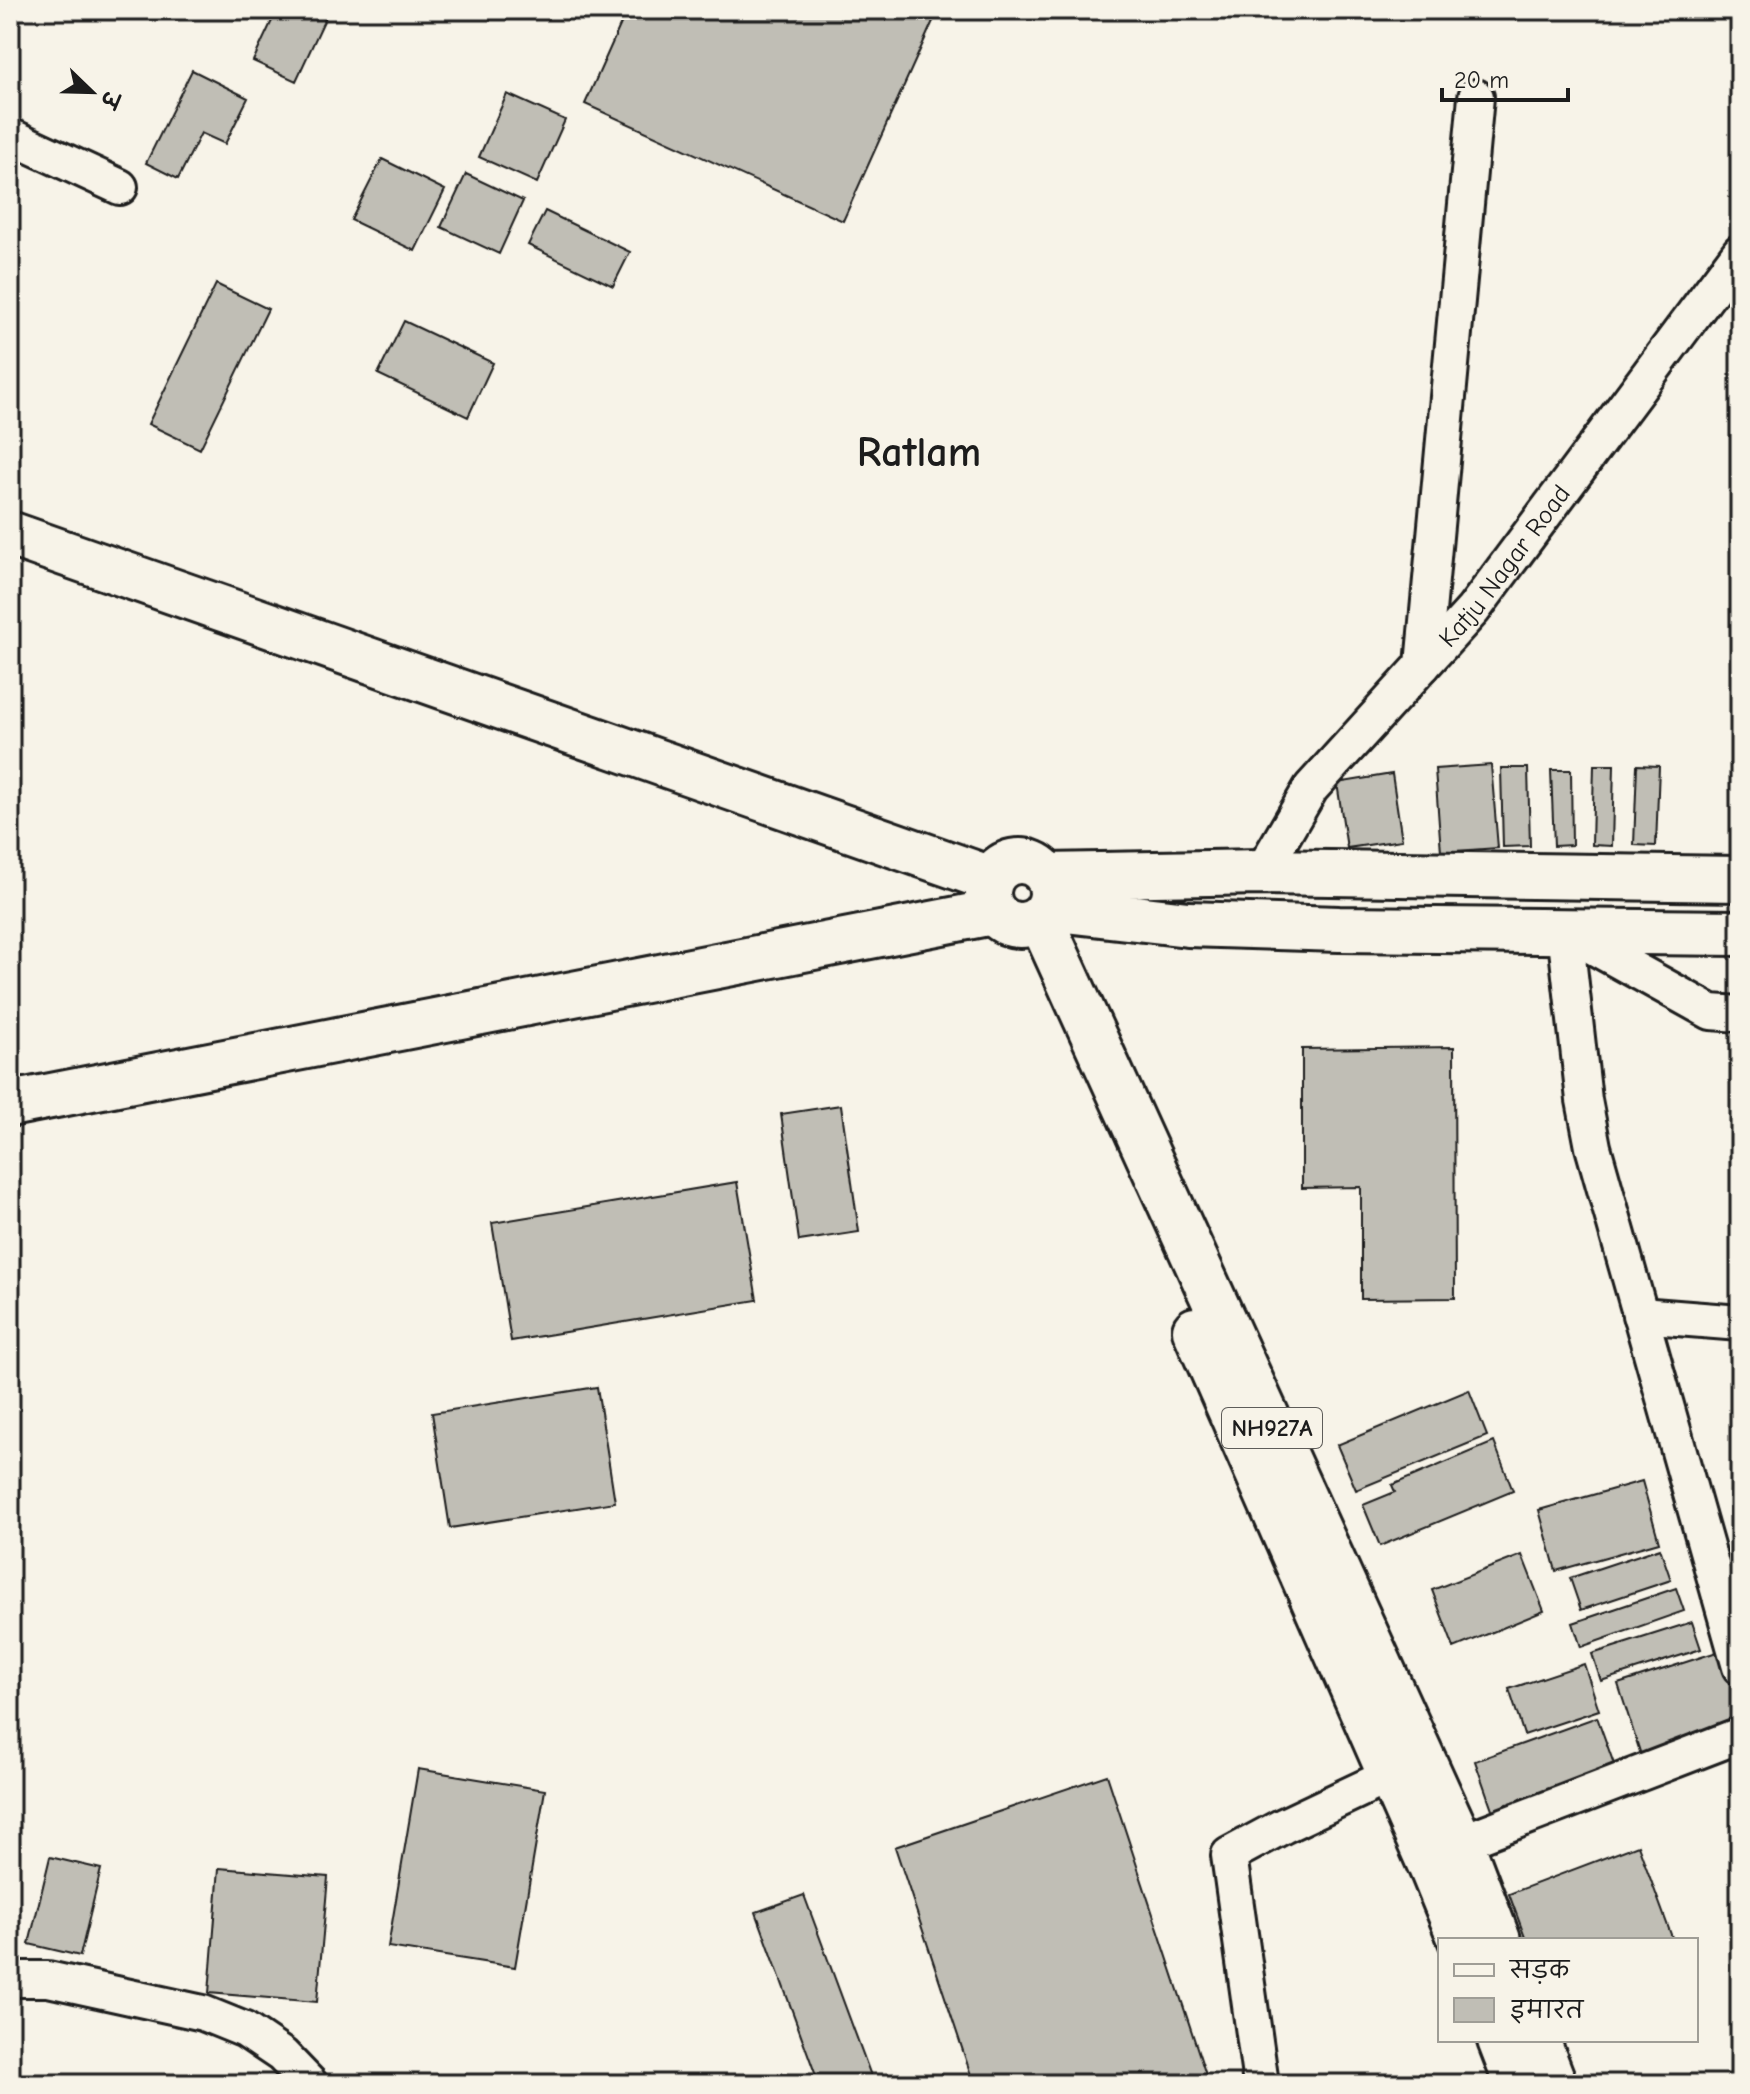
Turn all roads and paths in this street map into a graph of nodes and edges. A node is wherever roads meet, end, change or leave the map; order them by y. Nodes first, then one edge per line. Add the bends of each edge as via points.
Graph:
1 (1476, 97) dead end
2 (10, 136) edge
3 (120, 187) dead end
4 (1740, 252) edge
5 (10, 534) edge
6 (1423, 665) junction
7 (1740, 858) edge
8 (1262, 872) junction
9 (1577, 876) junction
10 (1740, 879) edge
11 (1023, 903) junction
12 (1565, 931) junction
13 (1740, 933) edge
14 (1740, 1014) edge
15 (10, 1104) edge
16 (1640, 1315) junction
17 (1740, 1323) edge
18 (1740, 1667) edge
19 (1740, 1735) edge
20 (1391, 1775) junction
21 (1444, 1849) junction
22 (1461, 1938) edge
23 (1497, 1938) edge
24 (10, 1979) edge
25 (1501, 2042) edge
26 (1538, 2042) edge
27 (310, 2084) edge
28 (1261, 2084) edge
29 (1517, 2084) edge
30 (1554, 2084) edge

1 - 6 street
2 - 3 street
4 - 6 street, Katju Nagar Road via 1473,610
5 - 11 main road
6 - 8 street, Katju Nagar Road via 1311,788
7 - 9 street
8 - 9 main road
8 - 11 main road
9 - 10 main road
11 - 12 main road via 1188,924
11 - 15 main road
11 - 20 main road, NH927A
11 - 21 main road, NH927A
12 - 13 main road
12 - 14 street via 1711,1012
12 - 16 street via 1593,1147
16 - 17 street
16 - 18 street
19 - 21 street
20 - 21 main road, NH927A
20 - 28 street via 1229,1855
21 - 22 main road, NH927A
21 - 23 main road, NH927A
24 - 27 street via 48,1979 203,2013 245,2030 282,2055
25 - 29 main road
26 - 30 main road

